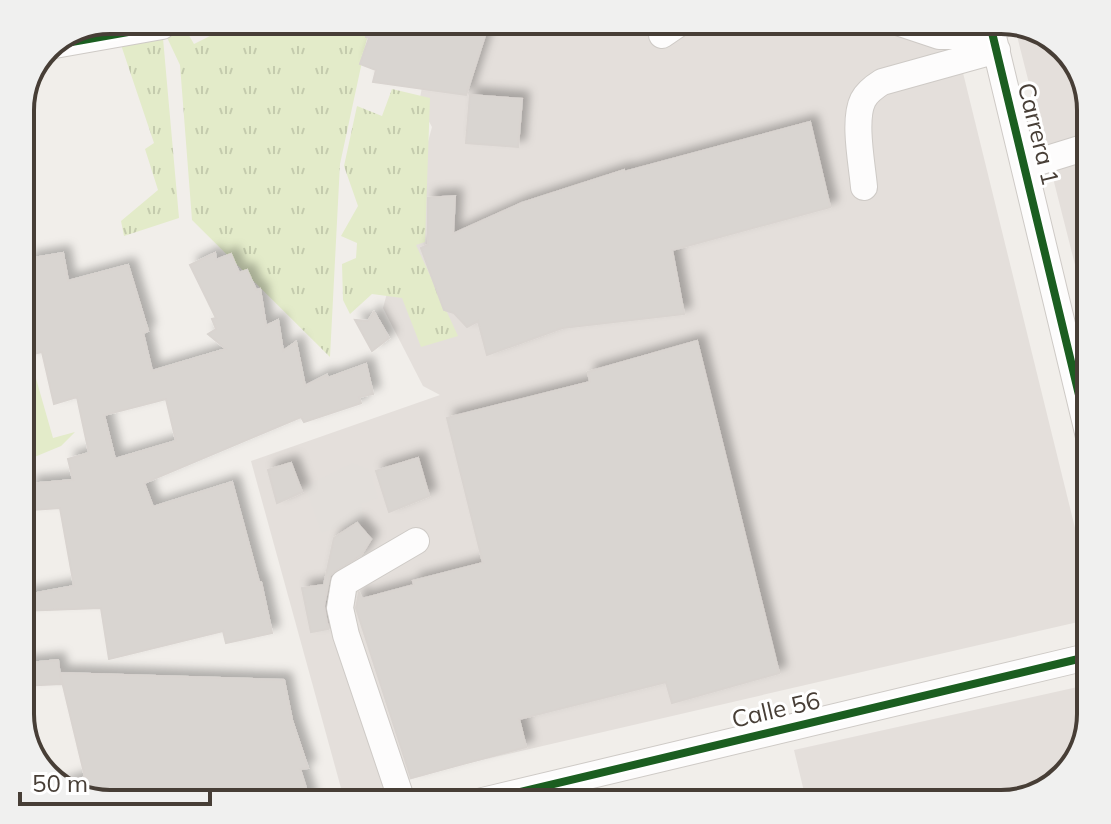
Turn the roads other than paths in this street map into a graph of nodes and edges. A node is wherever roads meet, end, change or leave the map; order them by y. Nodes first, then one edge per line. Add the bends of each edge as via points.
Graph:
1 (933, 34) edge
2 (966, 34) edge
3 (987, 34) edge
4 (997, 34) edge
5 (1077, 150) edge
6 (1025, 166) junction
7 (864, 187) dead end
8 (1077, 386) edge
9 (416, 541) dead end
10 (1077, 659) edge
11 (398, 790) edge
12 (529, 790) edge

1 - 2 street
3 - 7 street via 870,91 858,115
4 - 6 street, Carrera 1
5 - 6 street
6 - 8 street, Carrera 1
9 - 11 street via 344,583 340,595 346,635
10 - 12 street, Calle 56

